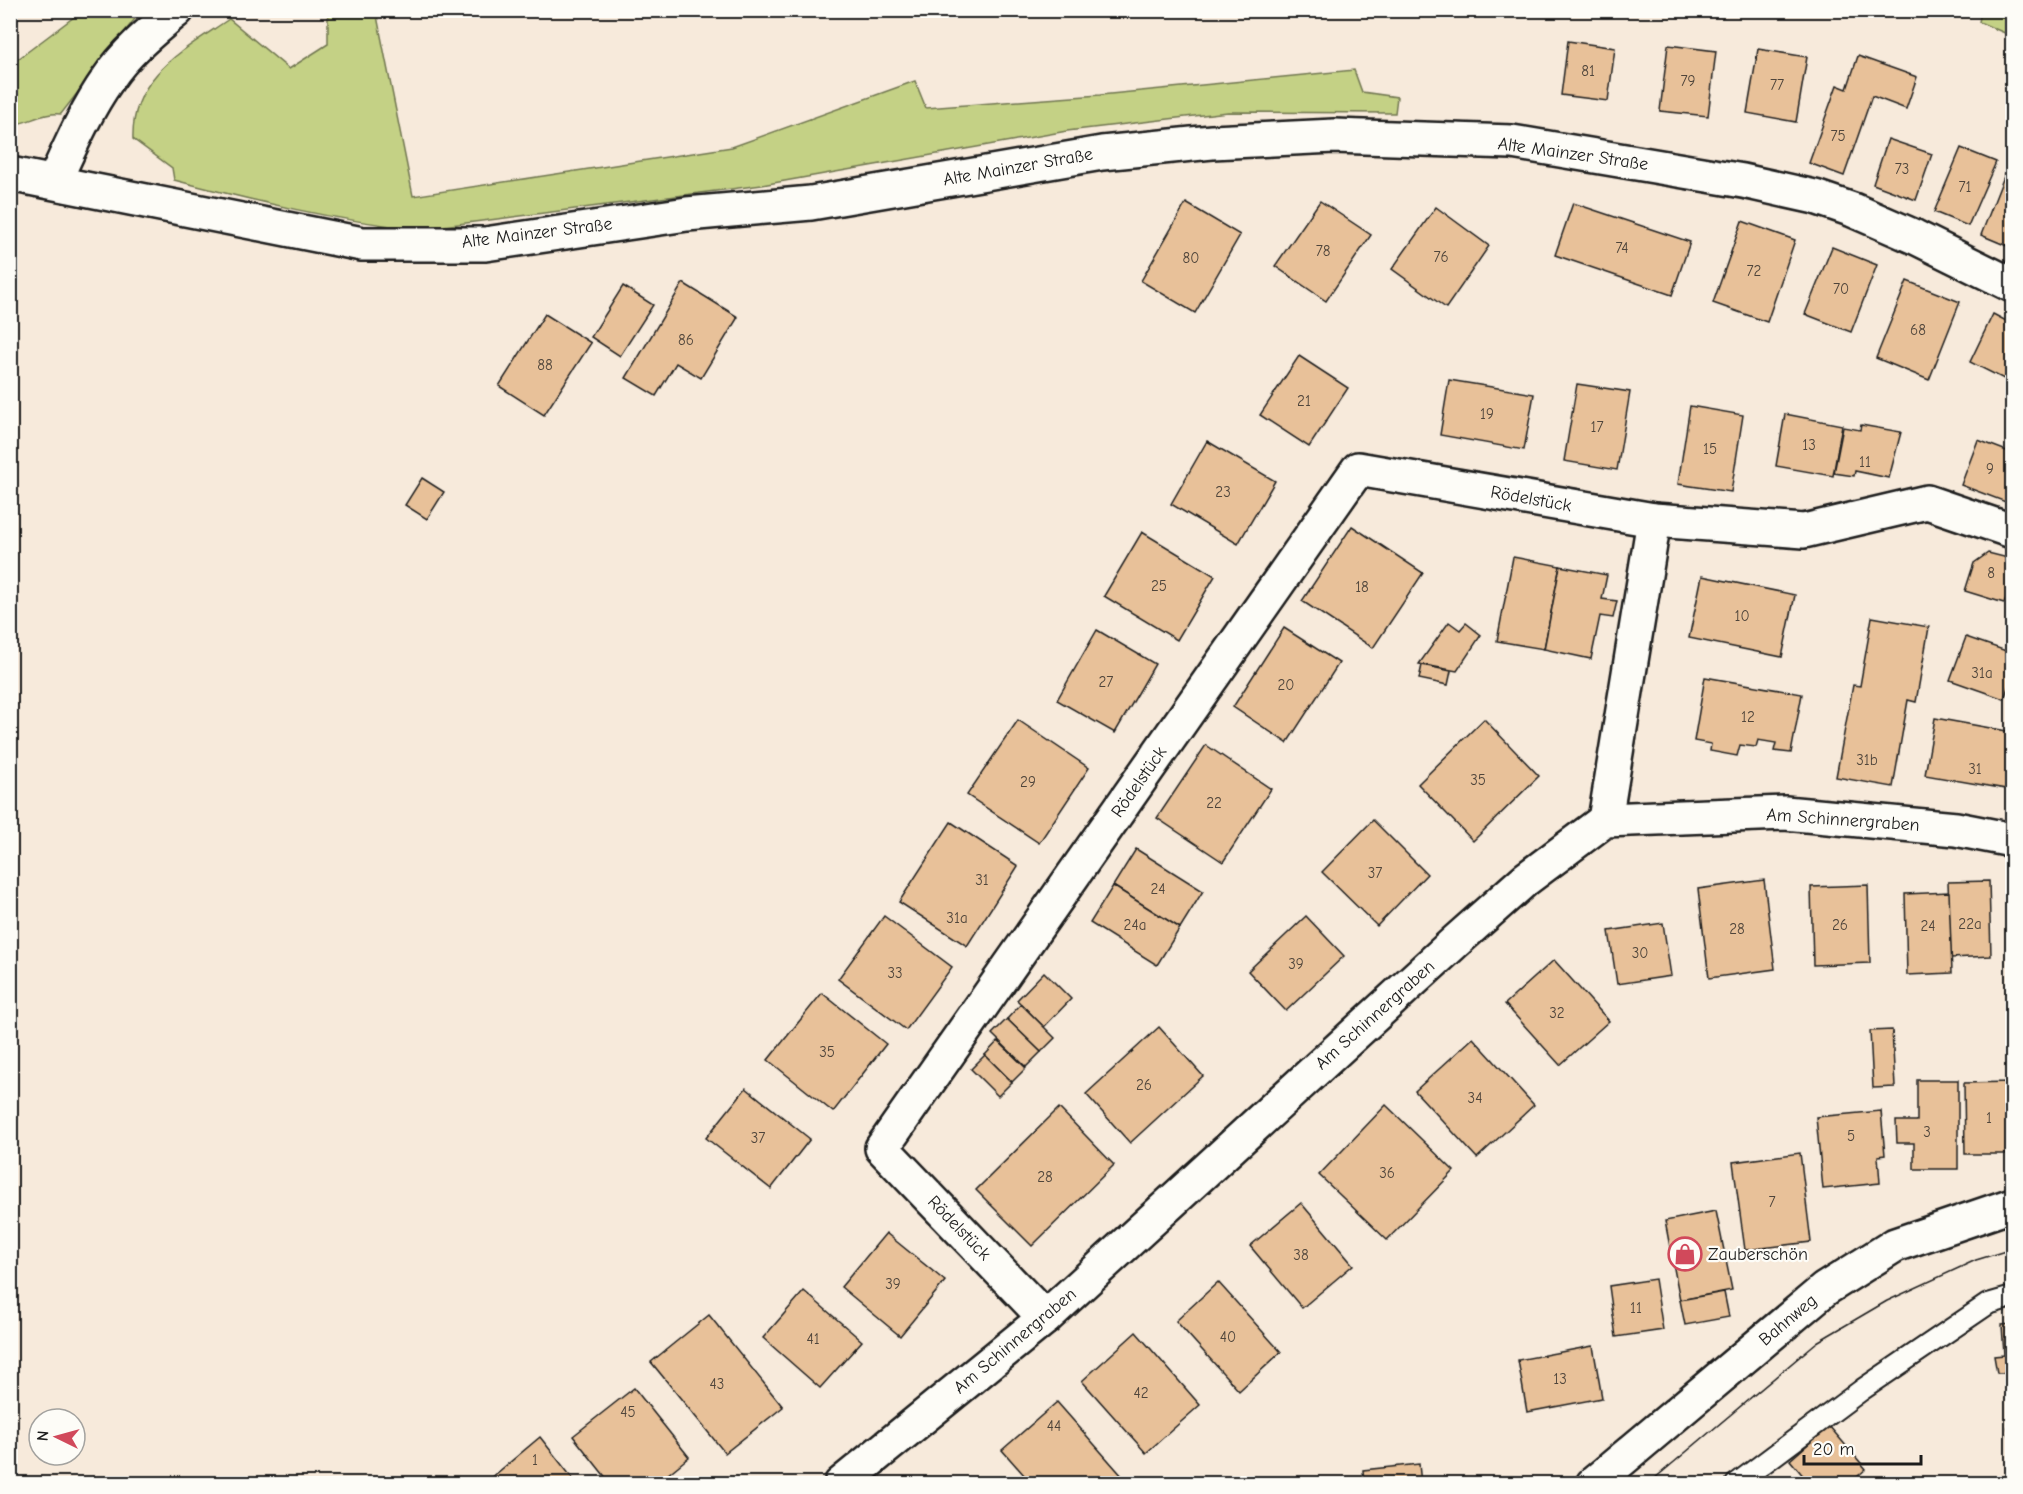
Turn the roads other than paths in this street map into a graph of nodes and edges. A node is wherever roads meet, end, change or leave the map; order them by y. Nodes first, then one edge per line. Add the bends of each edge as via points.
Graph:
1 (177, 10) edge
2 (10, 174) edge
3 (54, 182) junction
4 (2013, 285) edge
5 (1654, 520) junction
6 (2013, 531) edge
7 (1605, 820) junction
8 (2013, 840) edge
9 (2013, 1205) edge
10 (2013, 1297) edge
11 (1045, 1318) junction
12 (841, 1484) edge
13 (1593, 1484) edge
14 (1736, 1484) edge

1 - 3 street via 142,39 108,78 78,129
2 - 3 street, Alte Mainzer Straße
3 - 4 street, Alte Mainzer Straße via 362,244 485,244 687,214 812,202 1113,151 1334,136 1512,142 1815,197 1915,237
5 - 6 street, Rödelstück via 1804,531 1927,501
5 - 7 street
5 - 11 street, Rödelstück via 1358,469 882,1148
7 - 8 street, Am Schinnergraben via 1785,813 1956,829
7 - 11 street, Am Schinnergraben via 1526,879 1464,934
9 - 13 street, Bahnweg via 1895,1245 1825,1289
10 - 14 lane via 1988,1304 1863,1389
11 - 12 street, Am Schinnergraben

